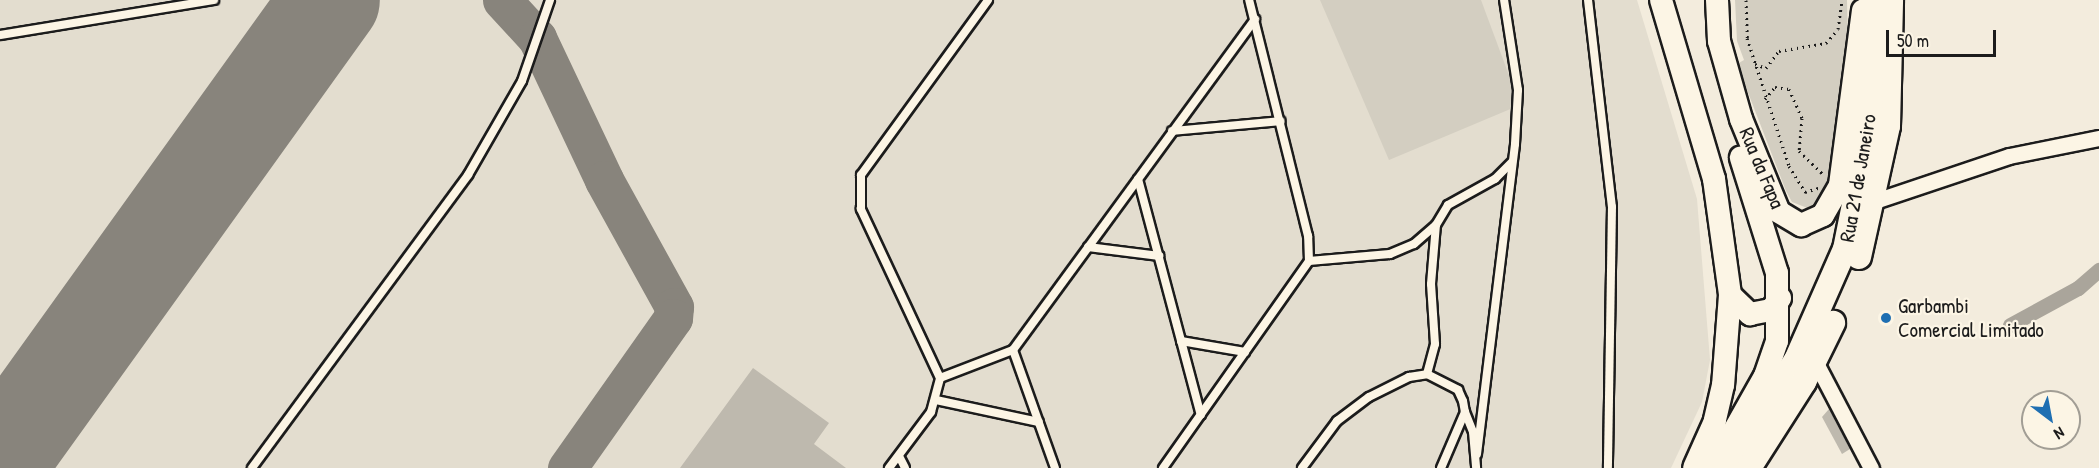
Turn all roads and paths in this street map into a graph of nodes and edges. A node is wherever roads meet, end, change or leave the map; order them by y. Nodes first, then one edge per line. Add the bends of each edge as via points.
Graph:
1 (214, 0) edge
2 (550, 0) edge
3 (988, 0) edge
4 (1249, 0) edge
5 (1504, 0) edge
6 (1588, 0) edge
7 (1661, 0) edge
8 (1704, 0) edge
9 (1718, 0) edge
10 (1746, 0) edge
11 (1842, 0) edge
12 (1865, 0) edge
13 (1872, 0) edge
14 (1891, 0) edge
15 (1255, 19) junction
16 (0, 35) edge
17 (1754, 62) junction
18 (1765, 99) junction
19 (1281, 121) junction
20 (1172, 131) junction
21 (2099, 138) edge
22 (1512, 162) junction
23 (1138, 179) junction
24 (1875, 201) junction
25 (1436, 225) junction
26 (1088, 247) junction
27 (1158, 256) junction
28 (1309, 261) junction
29 (1730, 295) junction
30 (1780, 298) junction
31 (1181, 341) junction
32 (1013, 350) junction
33 (1245, 352) junction
34 (1815, 361) junction
35 (1427, 374) junction
36 (940, 378) junction
37 (936, 400) junction
38 (1465, 412) junction
39 (1201, 415) junction
40 (1038, 422) junction
41 (1477, 454) junction
42 (899, 456) junction
43 (252, 468) edge
44 (890, 468) edge
45 (905, 468) edge
46 (1055, 468) edge
47 (1163, 468) edge
48 (1302, 468) edge
49 (1441, 468) edge
50 (1476, 468) edge
51 (1608, 468) edge
52 (1694, 468) edge
53 (1713, 468) edge
54 (1726, 468) edge
55 (1749, 468) edge
56 (1871, 468) edge

1 - 16 lane
2 - 43 lane via 522,81 468,175
3 - 36 lane via 868,161 859,186 870,230
4 - 15 lane
5 - 22 lane via 1518,90
6 - 51 lane via 1612,207
7 - 29 main road via 1714,179
8 - 30 main road, Rua da Fapa via 1705,44 1711,68 1771,246
9 - 12 main road, Rua da Fapa via 1719,41 1741,119 1779,212 1801,225 1823,215 1840,185
10 - 17 path via 1747,38
11 - 17 path via 1838,28 1826,43 1779,51 1766,68
13 - 54 main road, Rua 21 de Janeiro via 1870,125 1845,249 1796,360
14 - 24 main road via 1892,84
15 - 19 lane
15 - 20 lane
17 - 18 path
18 - 18 path via 1775,87 1784,86 1798,103 1802,118 1797,142 1804,156 1821,167 1824,176 1817,189 1805,192 1798,184
19 - 20 lane
19 - 28 lane via 1308,236
20 - 23 lane
21 - 24 street via 2009,156
22 - 25 lane via 1495,179 1448,205
22 - 41 lane
23 - 26 lane
23 - 27 lane
24 - 34 main road via 1859,258
25 - 28 lane via 1414,244 1390,254
25 - 35 lane via 1431,284 1435,344
26 - 27 lane
26 - 32 lane
27 - 31 lane
28 - 33 lane
29 - 30 main road via 1750,314 1771,310
29 - 52 main road via 1723,386 1715,422
30 - 53 main road, Rua da Fapa via 1773,357
31 - 33 lane
31 - 39 lane
32 - 36 lane
32 - 40 lane
33 - 39 lane
34 - 55 main road
34 - 56 street
35 - 38 lane via 1458,390
35 - 48 lane via 1409,377 1369,397 1336,421
36 - 37 lane
37 - 40 lane
37 - 42 lane
38 - 41 lane
38 - 49 lane
39 - 47 lane
40 - 46 lane
41 - 50 lane
42 - 44 lane
42 - 45 lane

